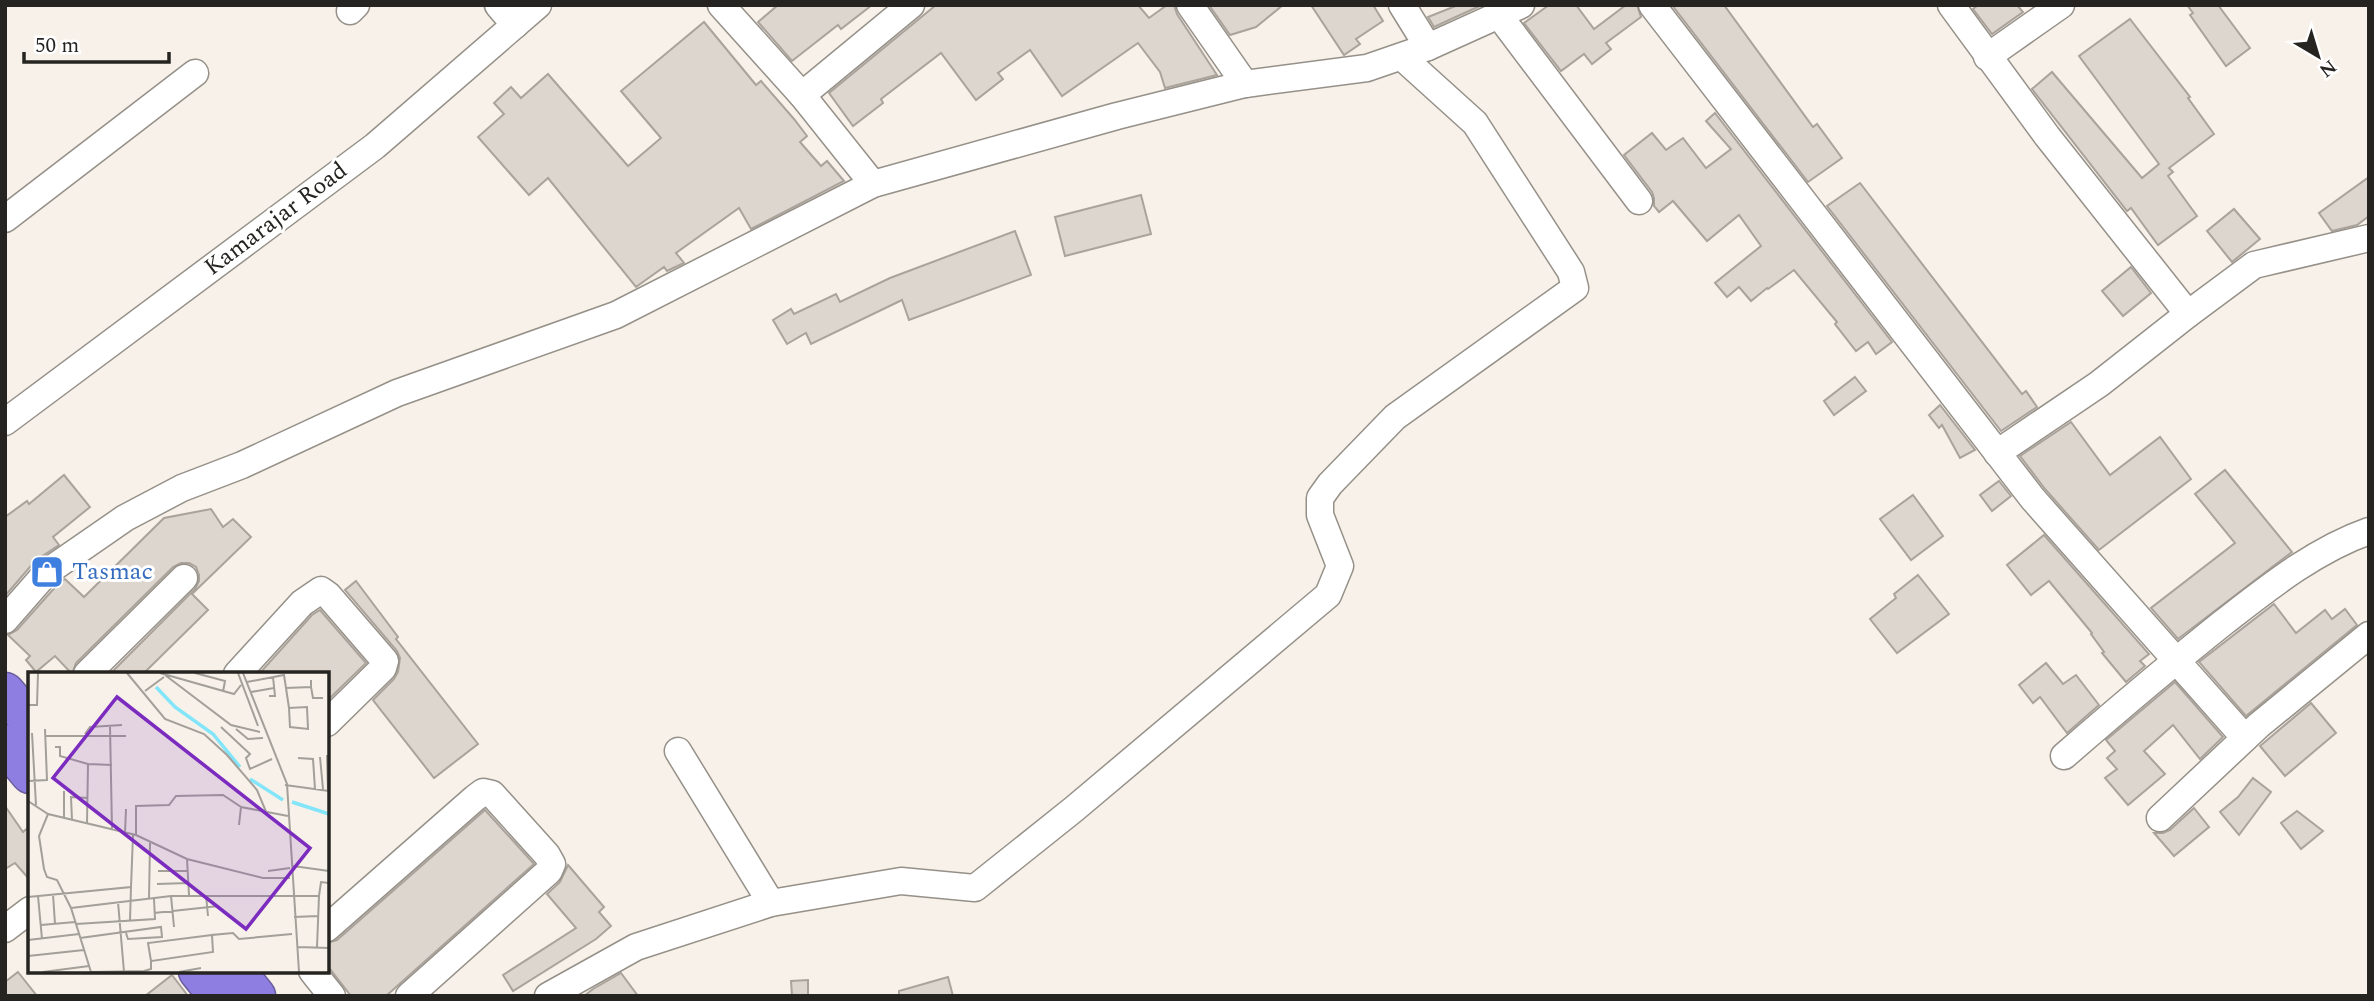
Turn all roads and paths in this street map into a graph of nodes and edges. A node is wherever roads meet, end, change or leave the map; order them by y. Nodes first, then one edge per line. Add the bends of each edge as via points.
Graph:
1 (538, 5) edge
2 (911, 5) edge
3 (1190, 5) edge
4 (1402, 5) edge
5 (1652, 5) edge
6 (1951, 5) edge
7 (2061, 5) edge
8 (722, 6) edge
9 (1510, 10) edge
10 (507, 15) edge
11 (1428, 47) junction
12 (1402, 57) junction
13 (1987, 57) junction
14 (195, 73) dead end
15 (1245, 84) junction
16 (802, 95) junction
17 (873, 184) junction
18 (1639, 201) dead end
19 (5, 219) edge
20 (2369, 238) edge
21 (2188, 314) junction
22 (5, 422) edge
23 (1997, 453) junction
24 (2369, 531) edge
25 (184, 578) dead end
26 (5, 620) edge
27 (2369, 635) edge
28 (2175, 661) junction
29 (88, 672) edge
30 (239, 672) edge
31 (5, 692) edge
32 (28, 719) edge
33 (329, 721) edge
34 (2245, 738) junction
35 (678, 751) dead end
36 (2064, 756) dead end
37 (2160, 818) dead end
38 (771, 903) junction
39 (28, 912) edge
40 (329, 926) edge
41 (5, 929) edge
42 (200, 973) edge
43 (238, 973) edge
44 (314, 973) edge
45 (218, 996) edge
46 (256, 996) edge
47 (332, 996) edge
48 (409, 996) edge
49 (548, 996) edge

1 - 10 street, Kamarajar Road
2 - 16 street
3 - 15 street
4 - 11 street
5 - 23 street
6 - 13 street
7 - 13 street
8 - 16 street
9 - 11 street
9 - 18 street
10 - 22 street, Kamarajar Road via 375,146
11 - 12 street
12 - 15 street via 1367,68
12 - 38 street via 1475,123 1571,272 1575,288 1395,417 1330,484 1320,498 1320,515 1340,566 1328,594 975,888 901,881
13 - 21 street
14 - 19 street
15 - 17 street
16 - 17 street
17 - 26 street via 616,316 397,393 182,488 125,518 47,572
20 - 21 street via 2254,265
21 - 23 street via 2099,384
23 - 28 street
24 - 28 street via 2340,541 2267,589
25 - 29 street
27 - 34 street
28 - 34 street
28 - 36 street
30 - 33 street via 302,603 321,590 384,661 383,668
31 - 32 highway
34 - 37 street
35 - 38 street
38 - 49 street via 636,947
39 - 41 street
40 - 48 street via 475,798 483,792 492,794 552,864
42 - 45 highway
43 - 46 highway
44 - 47 street

